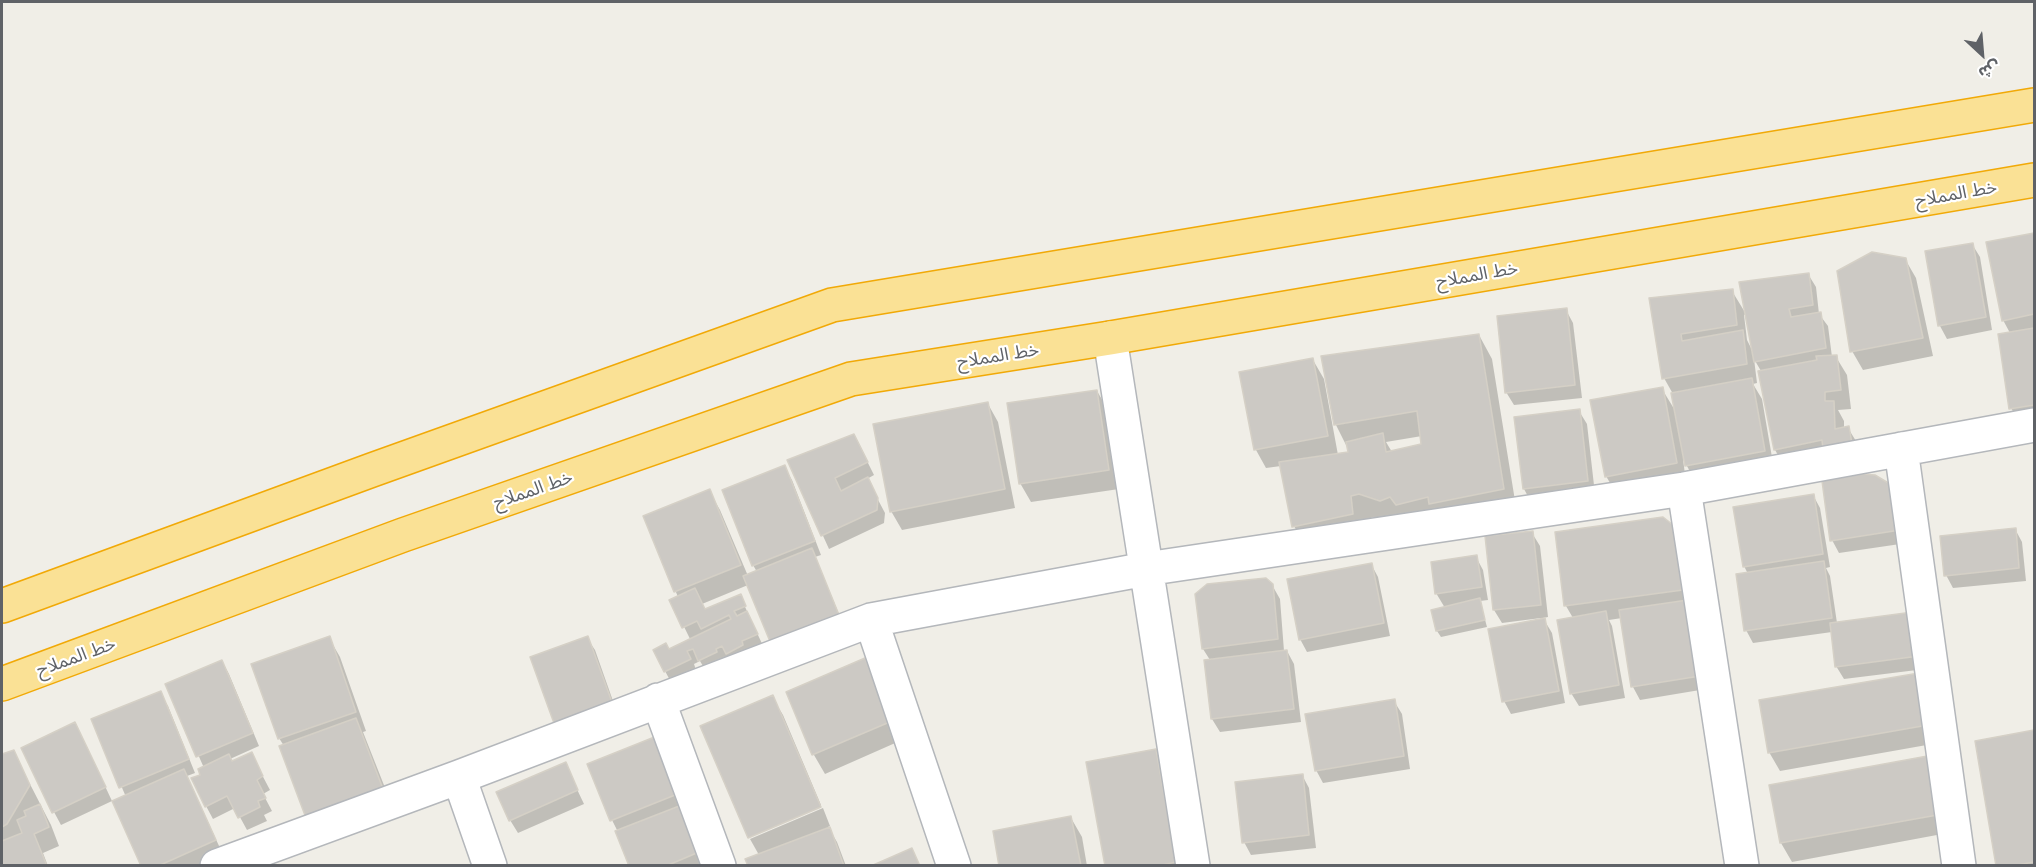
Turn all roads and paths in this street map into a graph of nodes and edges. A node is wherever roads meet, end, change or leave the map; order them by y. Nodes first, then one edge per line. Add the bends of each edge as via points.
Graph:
1 (2034, 105) edge
2 (2034, 180) edge
3 (1110, 338) junction
4 (2034, 425) edge
5 (1901, 449) junction
6 (1684, 489) junction
7 (1146, 569) junction
8 (2, 606) edge
9 (871, 620) junction
10 (2, 684) edge
11 (658, 700) junction
12 (459, 777) junction
13 (217, 866) edge
14 (490, 866) edge
15 (719, 866) edge
16 (954, 866) edge
17 (1193, 866) edge
18 (1743, 866) edge
19 (1959, 866) edge

1 - 8 highway via 832,305
2 - 3 highway, خط المملاح
3 - 7 street
3 - 10 highway, خط المملاح via 852,380 403,536
4 - 5 street
5 - 6 street
5 - 19 street
6 - 7 street
6 - 18 street
7 - 9 street
7 - 17 street
9 - 11 street
9 - 16 street
11 - 12 street
11 - 15 street
12 - 13 street
12 - 14 street

